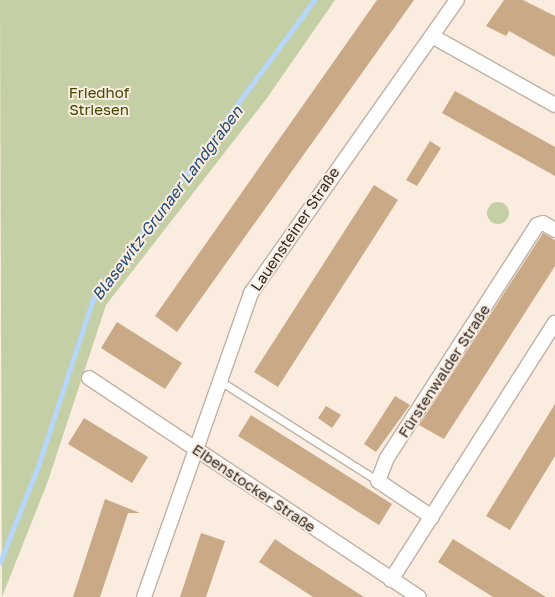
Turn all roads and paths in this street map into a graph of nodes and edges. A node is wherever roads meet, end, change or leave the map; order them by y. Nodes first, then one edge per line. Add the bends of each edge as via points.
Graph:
1 (458, 0) edge
2 (432, 36) junction
3 (555, 105) edge
4 (555, 230) edge
5 (555, 324) edge
6 (89, 378) dead end
7 (219, 381) junction
8 (195, 449) junction
9 (378, 481) junction
10 (432, 517) junction
11 (392, 580) junction
12 (144, 597) edge
13 (419, 597) edge

1 - 2 street, Lauensteiner Straße
2 - 3 street
2 - 7 street, Lauensteiner Straße via 251,293
4 - 9 street, Fürstenwalder Straße via 537,225 387,458
5 - 10 street
6 - 8 street, Eibenstocker Straße
7 - 8 street, Lauensteiner Straße
7 - 9 lane
8 - 11 street, Eibenstocker Straße
8 - 12 street, Lauensteiner Straße
9 - 10 street
10 - 11 street
11 - 13 street, Eibenstocker Straße

